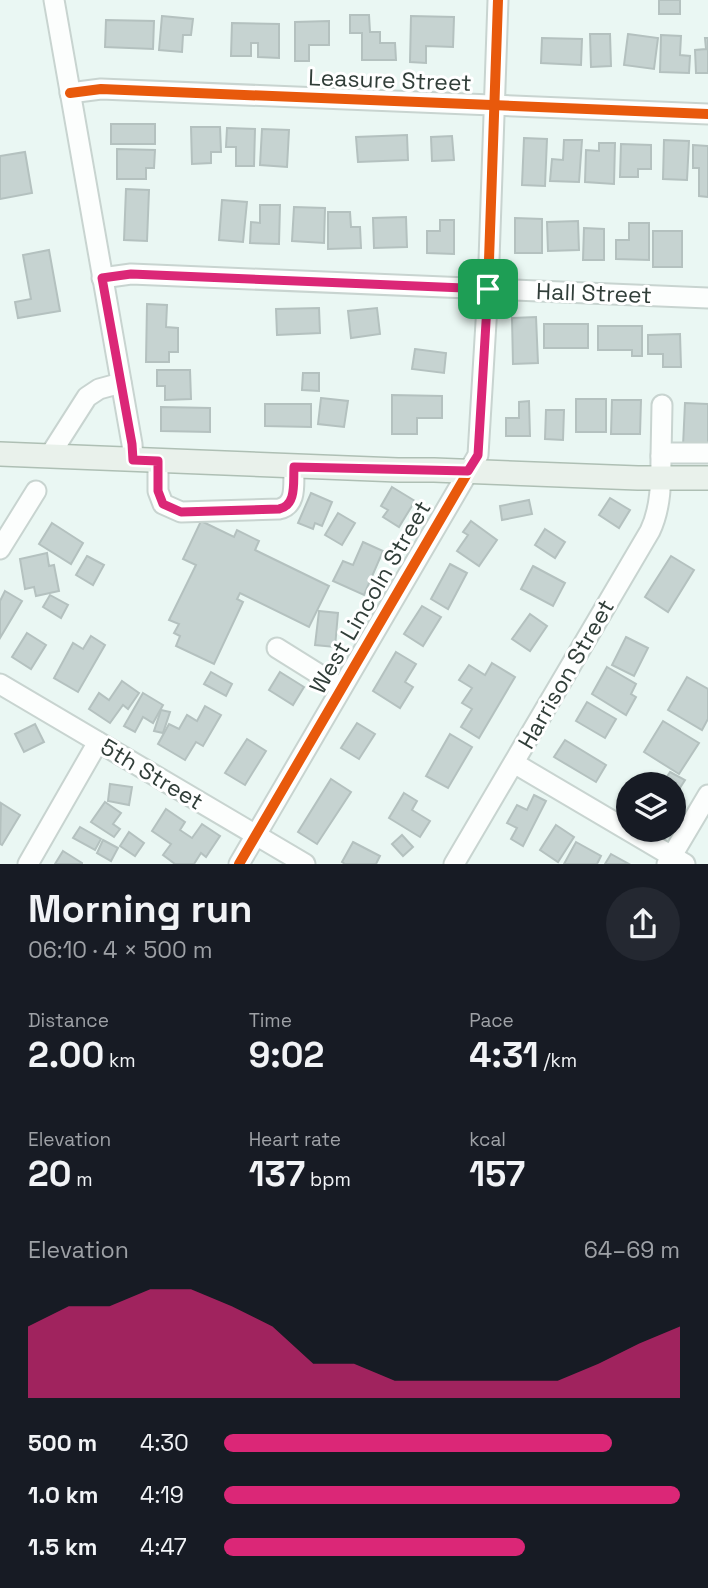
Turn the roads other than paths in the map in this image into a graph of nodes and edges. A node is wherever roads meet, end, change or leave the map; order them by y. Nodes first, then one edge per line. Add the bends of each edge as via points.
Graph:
1 (54, 0) edge
2 (498, 0) edge
3 (70, 93) junction
4 (494, 105) junction
5 (708, 114) edge
6 (102, 278) junction
7 (488, 289) junction
8 (708, 298) edge
9 (121, 383) junction
10 (662, 405) dead end
11 (708, 453) edge
12 (0, 454) edge
13 (50, 456) junction
14 (133, 460) junction
15 (158, 461) junction
16 (294, 467) junction
17 (661, 467) junction
18 (468, 471) junction
19 (708, 478) edge
20 (36, 491) dead end
21 (0, 549) edge
22 (277, 648) dead end
23 (0, 684) edge
24 (341, 688) junction
25 (98, 742) junction
26 (514, 763) junction
27 (708, 795) edge
28 (256, 835) junction
29 (675, 861) edge
30 (28, 863) edge
31 (239, 863) edge
32 (305, 863) edge
33 (454, 863) edge

1 - 3 street
2 - 4 street, West Lincoln Street
3 - 4 street, Leasure Street via 101,89
3 - 6 street
4 - 5 street, Leasure Street
4 - 7 street, West Lincoln Street
6 - 7 street, Hall Street via 131,274
6 - 9 street
7 - 8 street, Hall Street
7 - 18 street, West Lincoln Street via 480,450
9 - 13 street via 87,397
9 - 14 street
10 - 17 street, Harrison Street
11 - 17 street via 664,453
12 - 13 main road
13 - 14 main road
14 - 15 main road
15 - 16 main road
15 - 16 street via 163,504 181,512 287,507 292,502
16 - 18 main road
17 - 18 main road
17 - 19 main road
17 - 26 street, Harrison Street via 656,519
18 - 24 street, West Lincoln Street
20 - 21 street
22 - 24 street
23 - 25 street, 5th Street
24 - 28 street, West Lincoln Street
25 - 28 street, 5th Street
25 - 30 street
26 - 29 street
26 - 33 street, Harrison Street
27 - 29 street
28 - 31 street, West Lincoln Street
28 - 32 street, 5th Street

